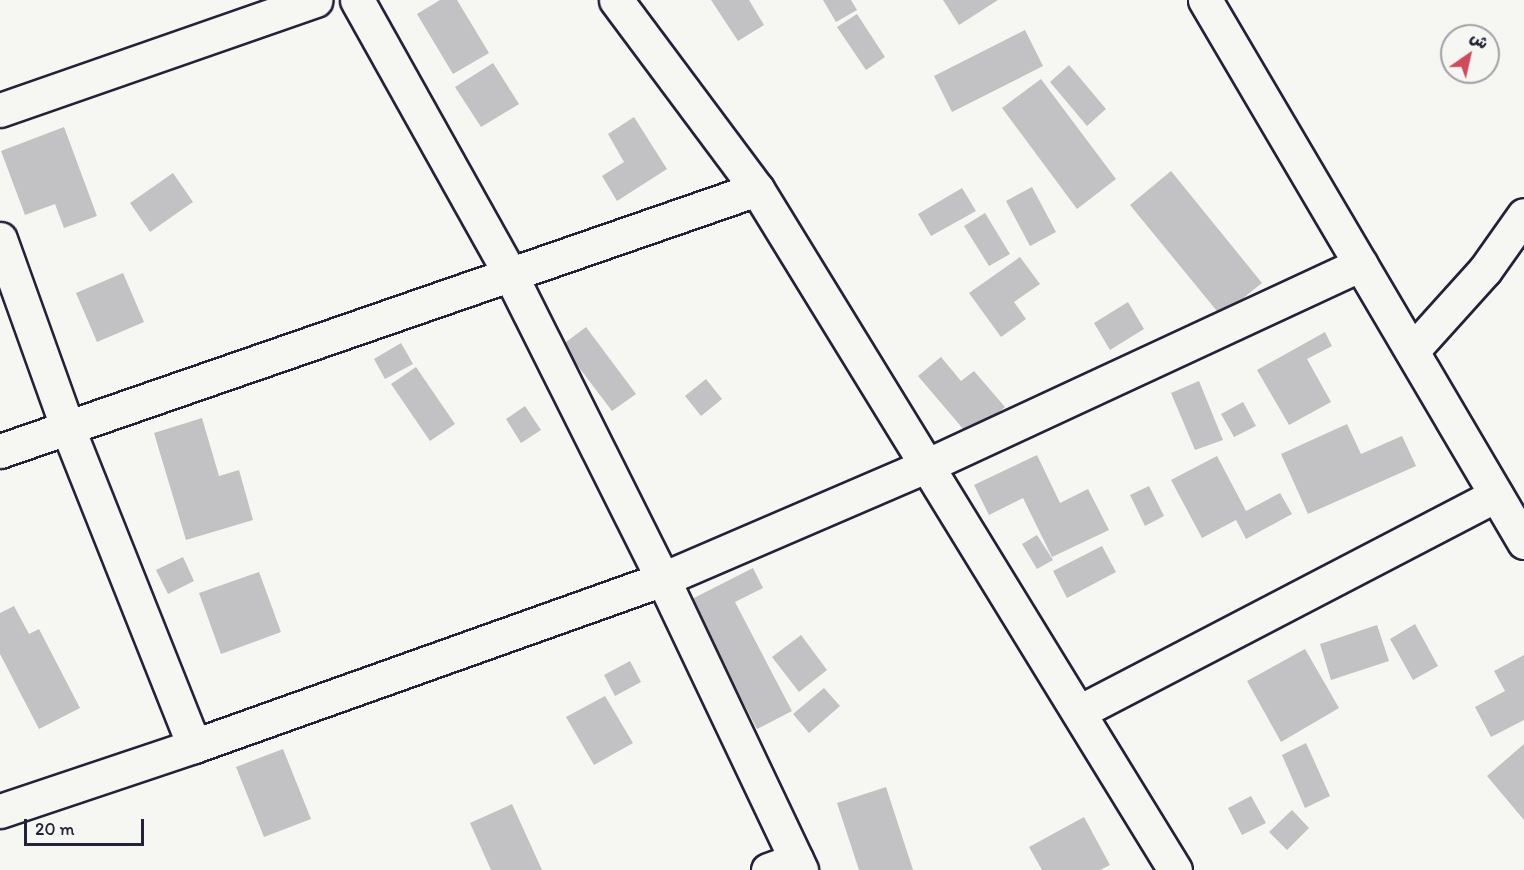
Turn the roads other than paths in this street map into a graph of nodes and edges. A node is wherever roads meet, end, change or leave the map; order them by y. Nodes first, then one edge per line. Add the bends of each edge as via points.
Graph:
1 (315, 0) edge
2 (357, 0) edge
3 (616, 0) edge
4 (1205, 0) edge
5 (0, 110) edge
6 (757, 189) junction
7 (1522, 228) edge
8 (0, 239) edge
9 (1361, 264) junction
10 (511, 276) junction
11 (1412, 351) junction
12 (68, 429) junction
13 (0, 451) edge
14 (928, 465) junction
15 (1496, 495) junction
16 (1524, 542) edge
17 (663, 579) junction
18 (1079, 712) junction
19 (194, 746) junction
20 (0, 811) edge
21 (788, 867) edge
22 (1175, 870) edge

1 - 5 street
2 - 10 street
3 - 6 street
4 - 9 street
6 - 10 street
6 - 14 street
7 - 11 street
8 - 12 street
9 - 11 street
9 - 14 street
10 - 12 street
10 - 17 street
11 - 15 street
12 - 13 street
12 - 19 street
14 - 17 street
14 - 18 street
15 - 16 street
15 - 18 street
17 - 19 street
17 - 21 street
18 - 22 street
19 - 20 street

